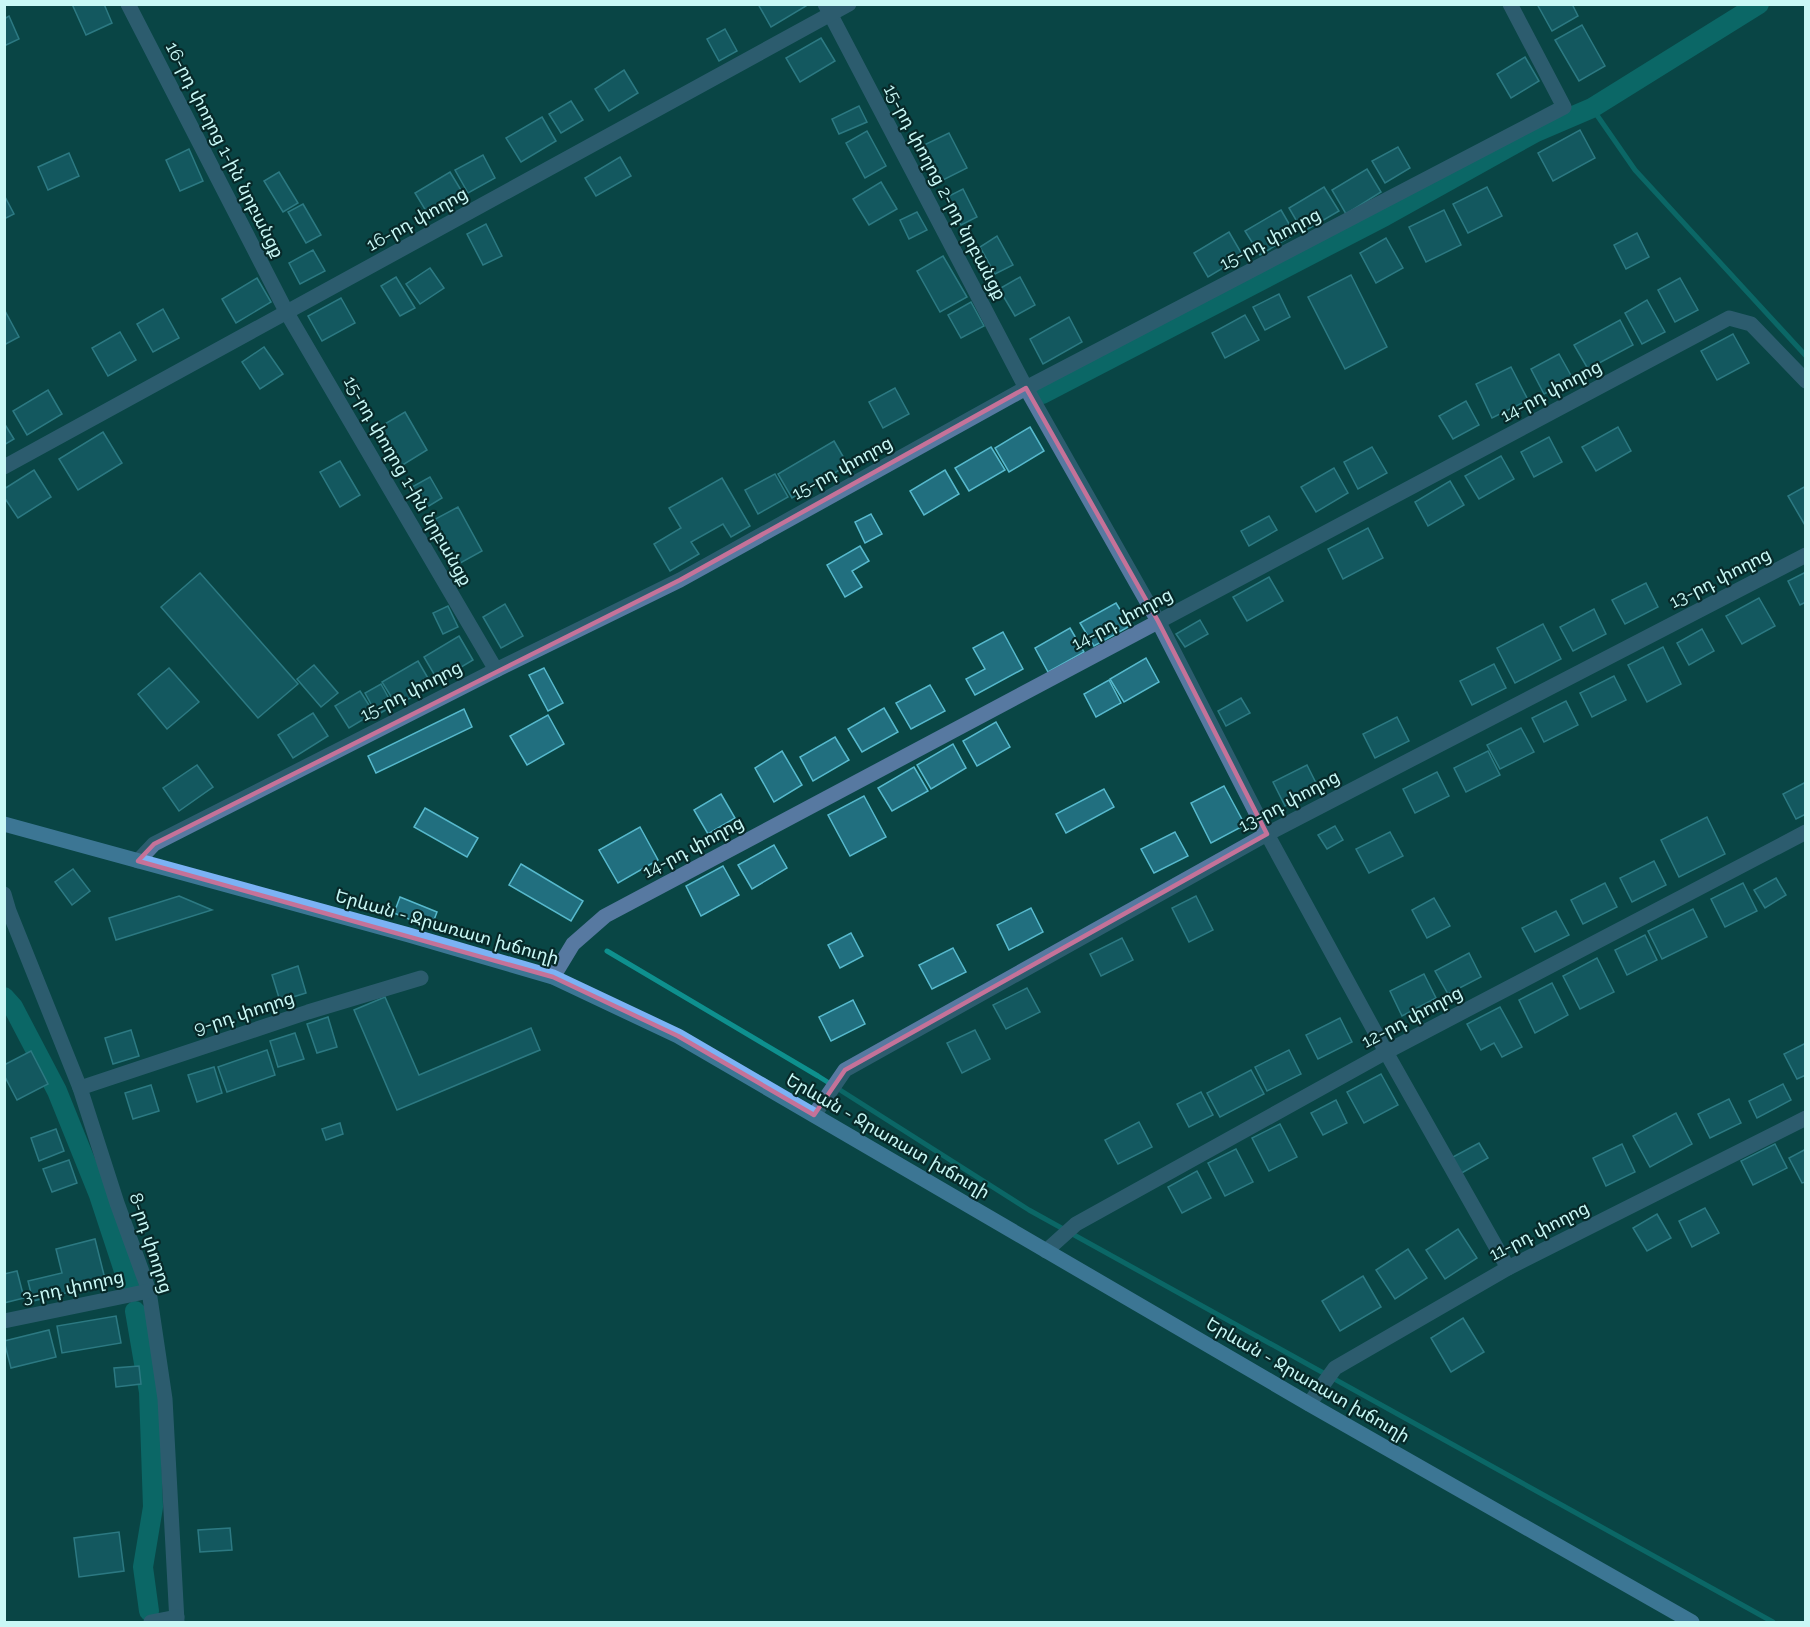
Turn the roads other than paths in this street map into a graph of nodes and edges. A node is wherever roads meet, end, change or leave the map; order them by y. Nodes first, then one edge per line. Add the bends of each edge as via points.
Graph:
1 (128, 4) edge
2 (849, 4) edge
3 (1510, 4) edge
4 (828, 9) edge
5 (287, 313) junction
6 (1806, 381) edge
7 (1026, 388) junction
8 (4, 467) edge
9 (1806, 555) edge
10 (1158, 621) junction
11 (496, 670) junction
12 (4, 824) edge
13 (1806, 832) edge
14 (1268, 834) junction
15 (138, 861) junction
16 (4, 894) edge
17 (7, 913) edge
18 (553, 977) junction
19 (421, 978) dead end
20 (1386, 1052) junction
21 (80, 1088) junction
22 (814, 1115) junction
23 (1806, 1118) edge
24 (1050, 1247) junction
25 (1508, 1268) junction
26 (149, 1291) junction
27 (4, 1321) edge
28 (1312, 1399) junction
29 (177, 1620) edge
30 (151, 1623) edge
31 (1692, 1623) edge

1 - 5 street, 16-րդ փողոց 1-ին նրբանցք
2 - 4 street, 16-րդ փողոց
3 - 7 street, 15-րդ փողոց via 1564,107
4 - 5 street, 16-րդ փողոց
4 - 7 street, 15-րդ փողոց 2-րդ նրբանցք
5 - 8 street, 16-րդ փողոց
5 - 11 street, 15-րդ փողոց 1-ին նրբանցք
6 - 10 street, 14-րդ փողոց via 1751,324 1729,318
7 - 10 street, 15-րդ փողոց 2-րդ նրբանցք
7 - 11 street, 15-րդ փողոց via 680,580
9 - 14 street, 13-րդ փողոց
10 - 14 street, 15-րդ փողոց 2-րդ նրբանցք
10 - 18 street, 14-րդ փողոց via 604,916 573,944
11 - 15 street, 15-րդ փողոց via 154,844
12 - 15 main road, Երևան - Ջրառատ խճուղի
13 - 20 street, 12-րդ փողոց
14 - 20 street, 15-րդ փողոց 2-րդ նրբանցք
14 - 22 street, 13-րդ փողոց via 845,1070
15 - 18 main road, Երևան - Ջրառատ խճուղի
16 - 17 street, 8-րդ փողոց
17 - 21 street, 8-րդ փողոց
18 - 22 main road, Երևան - Ջրառատ խճուղի via 678,1036
19 - 21 street, 9-րդ փողոց
20 - 24 street, 12-րդ փողոց via 1076,1224
20 - 25 street, 15-րդ փողոց 2-րդ նրբանցք
21 - 26 street, 8-րդ փողոց
22 - 24 main road, Երևան - Ջրառատ խճուղի
23 - 25 street, 11-րդ փողոց
24 - 28 main road, Երևան - Ջրառատ խճուղի
25 - 28 street, 11-րդ փողոց via 1335,1368
26 - 27 street, 3-րդ փողոց
26 - 29 street, 8-րդ փողոց via 165,1399
28 - 31 main road, Երևան - Ջրառատ խճուղի
29 - 30 street

